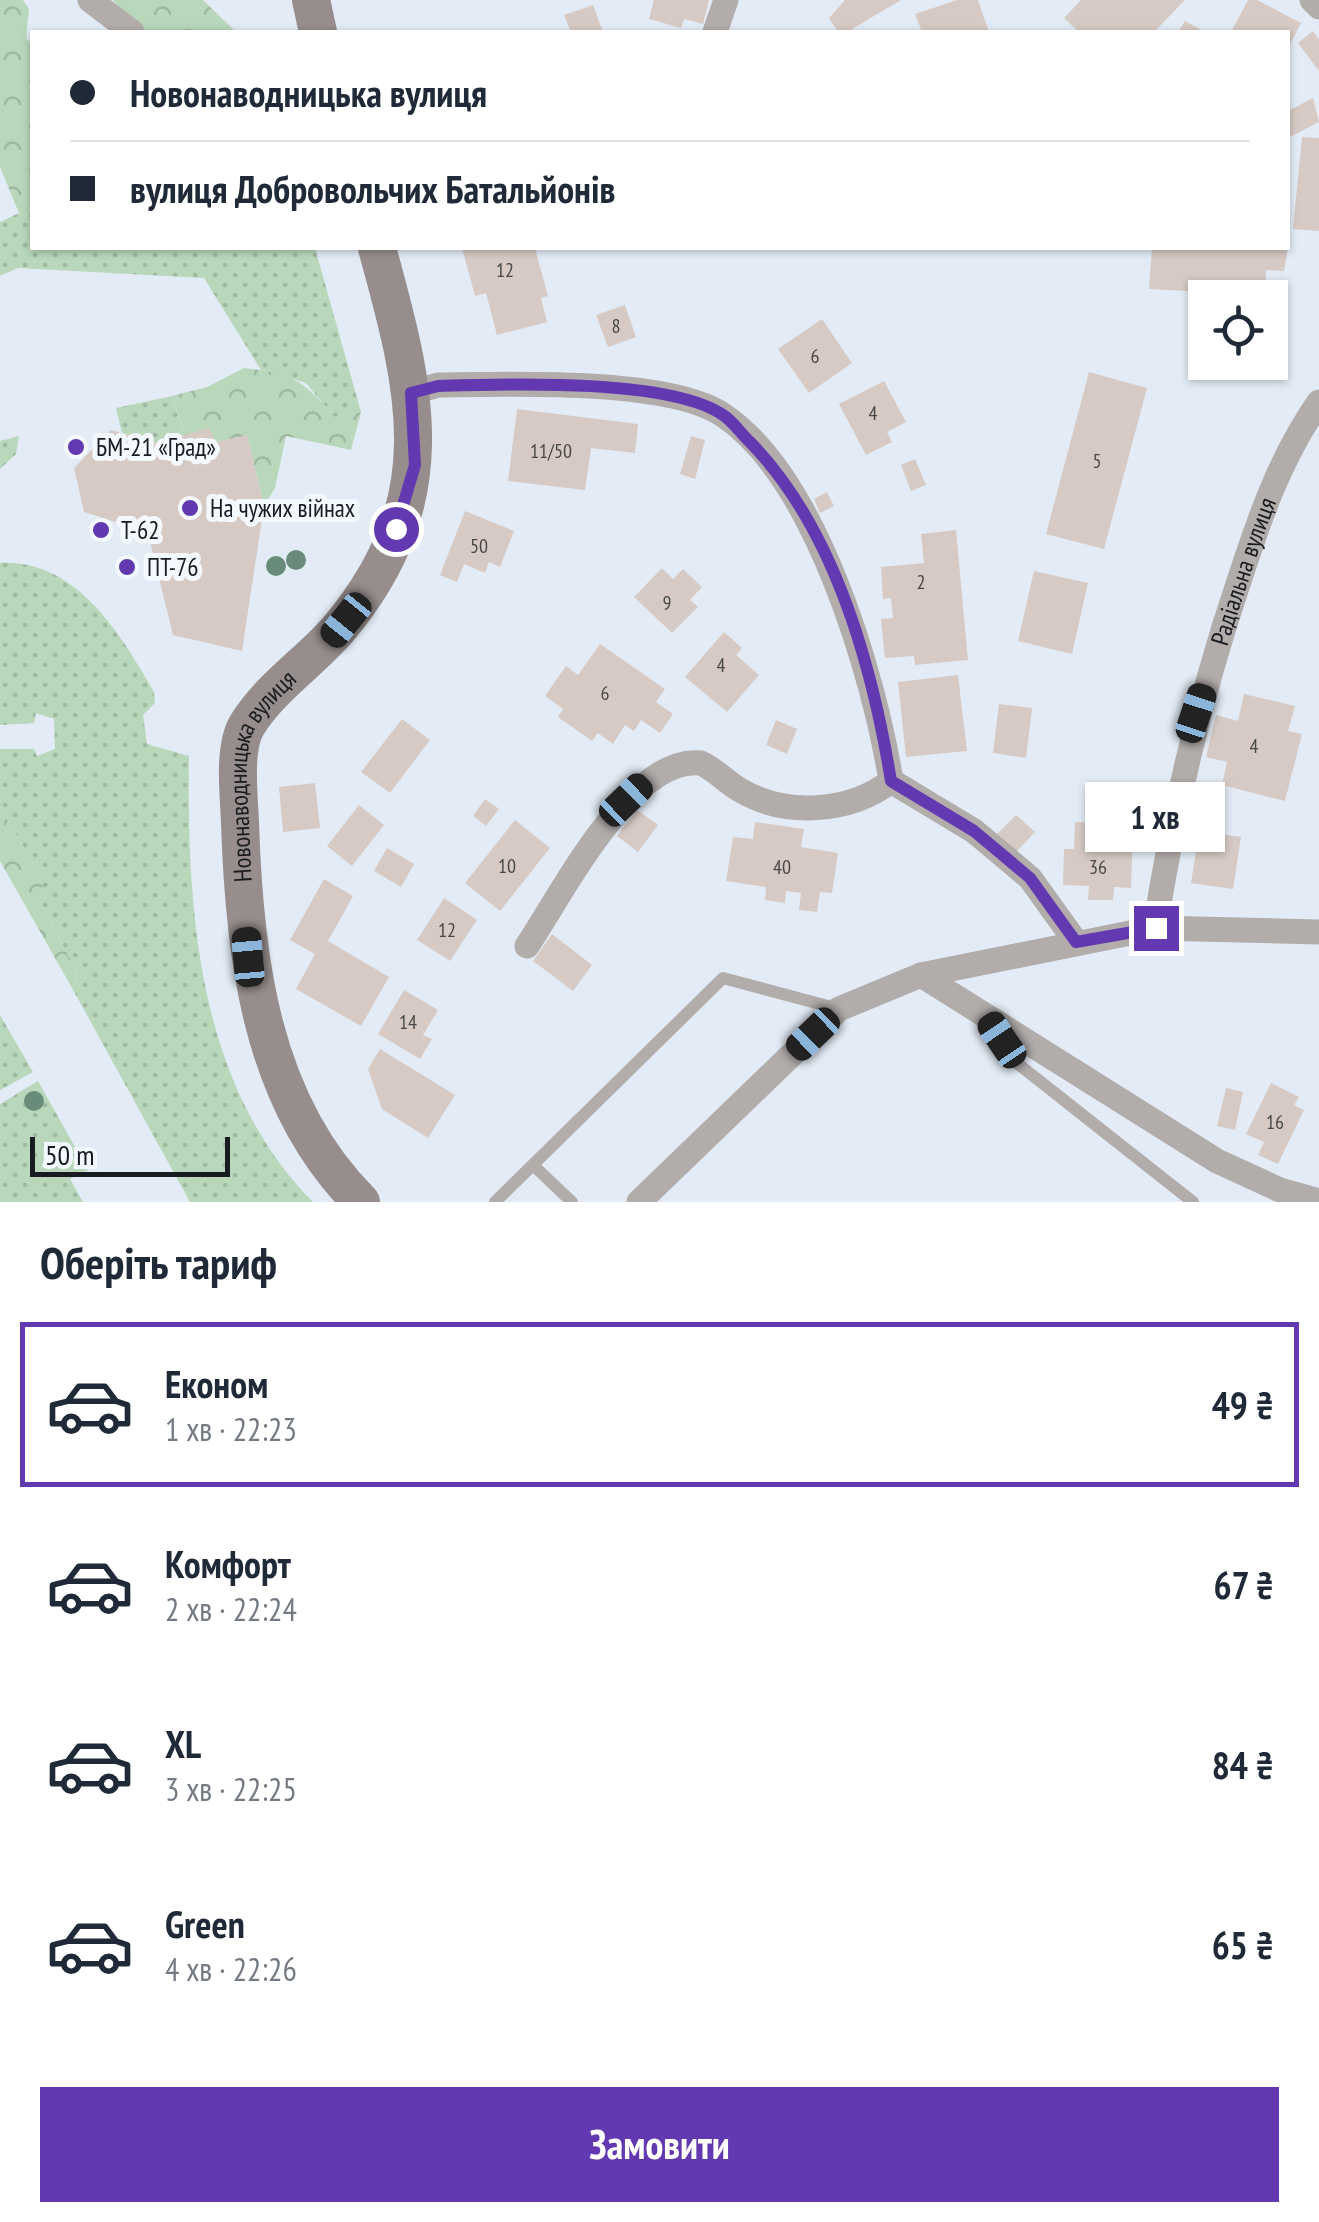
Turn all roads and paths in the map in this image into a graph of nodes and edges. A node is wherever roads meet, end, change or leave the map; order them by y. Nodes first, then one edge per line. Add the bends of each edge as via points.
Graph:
1 (90, 0) edge
2 (311, 0) edge
3 (726, 0) edge
4 (1312, 0) edge
5 (1319, 8) edge
6 (129, 30) edge
7 (318, 30) edge
8 (716, 30) edge
9 (377, 250) edge
10 (411, 393) junction
11 (1319, 402) edge
12 (891, 781) junction
13 (1156, 928) junction
14 (1319, 932) edge
15 (1076, 942) junction
16 (527, 946) dead end
17 (921, 974) junction
18 (839, 1009) junction
19 (986, 1016) junction
20 (532, 1165) junction
21 (1319, 1201) edge
22 (361, 1202) edge
23 (494, 1202) edge
24 (572, 1202) edge
25 (639, 1202) edge
26 (1192, 1202) edge

1 - 6 street
2 - 7 main road
3 - 8 street
4 - 5 street
9 - 10 main road, Новонаводницька вулиця
10 - 12 street via 438,386 641,388 722,414 775,468 807,516 854,637
10 - 22 main road, Новонаводницька вулиця via 415,465 389,550 363,599 245,728 238,790 248,957 258,1007 295,1108
11 - 13 street, Радіальна вулиця via 1290,444 1267,496 1196,713
12 - 15 street via 974,831 1030,878
12 - 16 street via 873,795 786,808 736,788 701,762 669,766 626,800
13 - 14 street
13 - 15 street
15 - 17 street
17 - 18 street
17 - 19 street
18 - 20 lane via 723,978
18 - 25 street
19 - 21 street via 1217,1161
19 - 26 lane via 1018,1064
20 - 23 lane
20 - 24 lane

